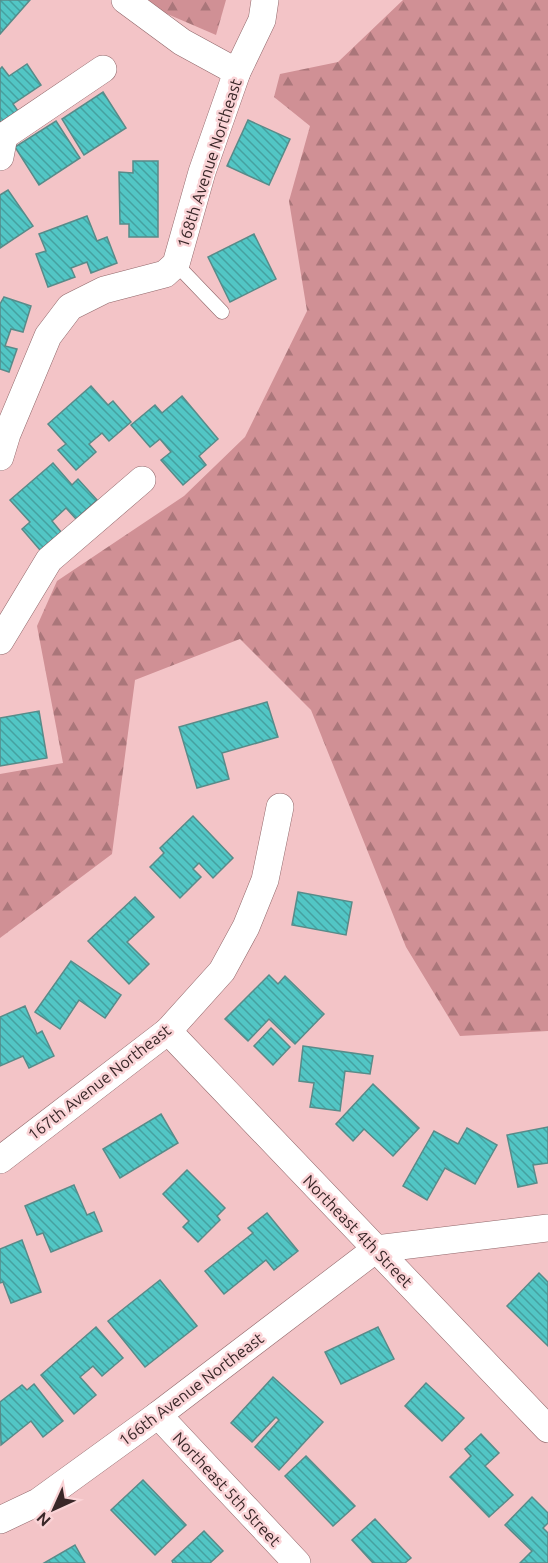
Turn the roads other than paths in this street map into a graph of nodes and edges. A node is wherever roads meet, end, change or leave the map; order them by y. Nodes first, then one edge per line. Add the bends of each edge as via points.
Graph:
1 (125, 0) edge
2 (265, 0) edge
3 (103, 69) dead end
4 (237, 72) junction
5 (0, 157) edge
6 (176, 264) junction
7 (222, 312) dead end
8 (0, 457) edge
9 (142, 480) dead end
10 (0, 641) edge
11 (280, 807) dead end
12 (168, 1031) junction
13 (0, 1160) edge
14 (548, 1228) edge
15 (376, 1249) junction
16 (158, 1415) junction
17 (548, 1429) edge
18 (0, 1520) edge
19 (297, 1563) edge

1 - 4 street via 182,42
2 - 4 street, 168th Avenue Northeast via 262,20
3 - 5 street via 4,136
4 - 6 street, 168th Avenue Northeast via 202,172
6 - 7 lane
6 - 8 street, 168th Avenue Northeast via 165,274 104,290 70,307 48,336
9 - 10 street via 50,560
11 - 12 street, 167th Avenue Northeast via 265,880 246,927 222,971
12 - 13 street, 167th Avenue Northeast
12 - 15 street, Northeast 4th Street
14 - 15 street
15 - 16 street, 166th Avenue Northeast
15 - 17 street, Northeast 4th Street
16 - 18 street, 166th Avenue Northeast via 38,1502
16 - 19 street, Northeast 5th Street

